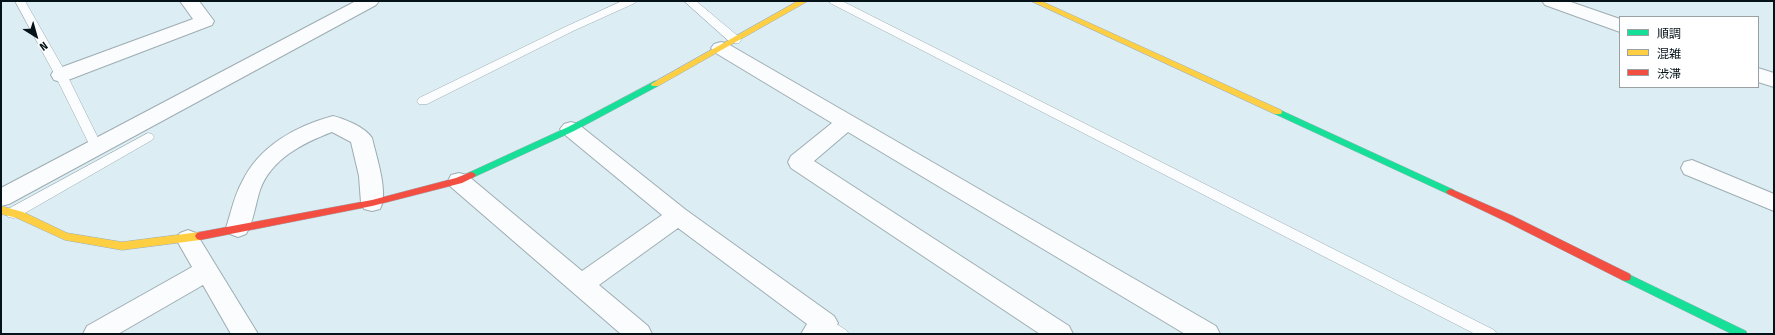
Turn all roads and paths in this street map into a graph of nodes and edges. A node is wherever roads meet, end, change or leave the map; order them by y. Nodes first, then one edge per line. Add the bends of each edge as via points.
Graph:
1 (20, 1) edge
2 (189, 1) edge
3 (370, 1) edge
4 (631, 1) edge
5 (689, 1) edge
6 (804, 1) edge
7 (834, 1) edge
8 (1035, 1) edge
9 (1551, 1) edge
10 (1619, 26) edge
11 (728, 44) junction
12 (61, 75) junction
13 (1759, 75) edge
14 (1774, 80) edge
15 (423, 101) dead end
16 (846, 122) junction
17 (571, 129) junction
18 (148, 137) dead end
19 (96, 146) junction
20 (1692, 168) dead end
21 (459, 181) junction
22 (372, 203) junction
23 (1774, 203) edge
24 (5, 207) edge
25 (678, 216) junction
26 (238, 228) junction
27 (188, 239) junction
28 (206, 271) junction
29 (581, 285) junction
30 (827, 330) edge
31 (96, 334) edge
32 (245, 334) edge
33 (639, 334) edge
34 (1060, 334) edge
35 (1207, 334) edge
36 (1489, 334) edge
37 (1742, 334) edge

1 - 12 lane
2 - 12 street via 205,21
3 - 19 street
4 - 15 lane
5 - 11 lane
6 - 11 street
7 - 36 lane
8 - 37 street via 1510,219
9 - 10 street
11 - 16 street
11 - 17 street
12 - 19 lane
13 - 14 street
16 - 34 street via 799,162
16 - 35 street
17 - 21 street
17 - 25 street
18 - 24 lane
19 - 24 street
20 - 23 street
21 - 22 street
21 - 29 street
22 - 26 street
22 - 26 street via 370,176 361,138 333,123 302,136 267,160 253,180
24 - 27 street via 65,236 122,246
25 - 29 street
25 - 30 street
26 - 27 street
27 - 28 street
28 - 31 street
28 - 32 street
29 - 33 street

